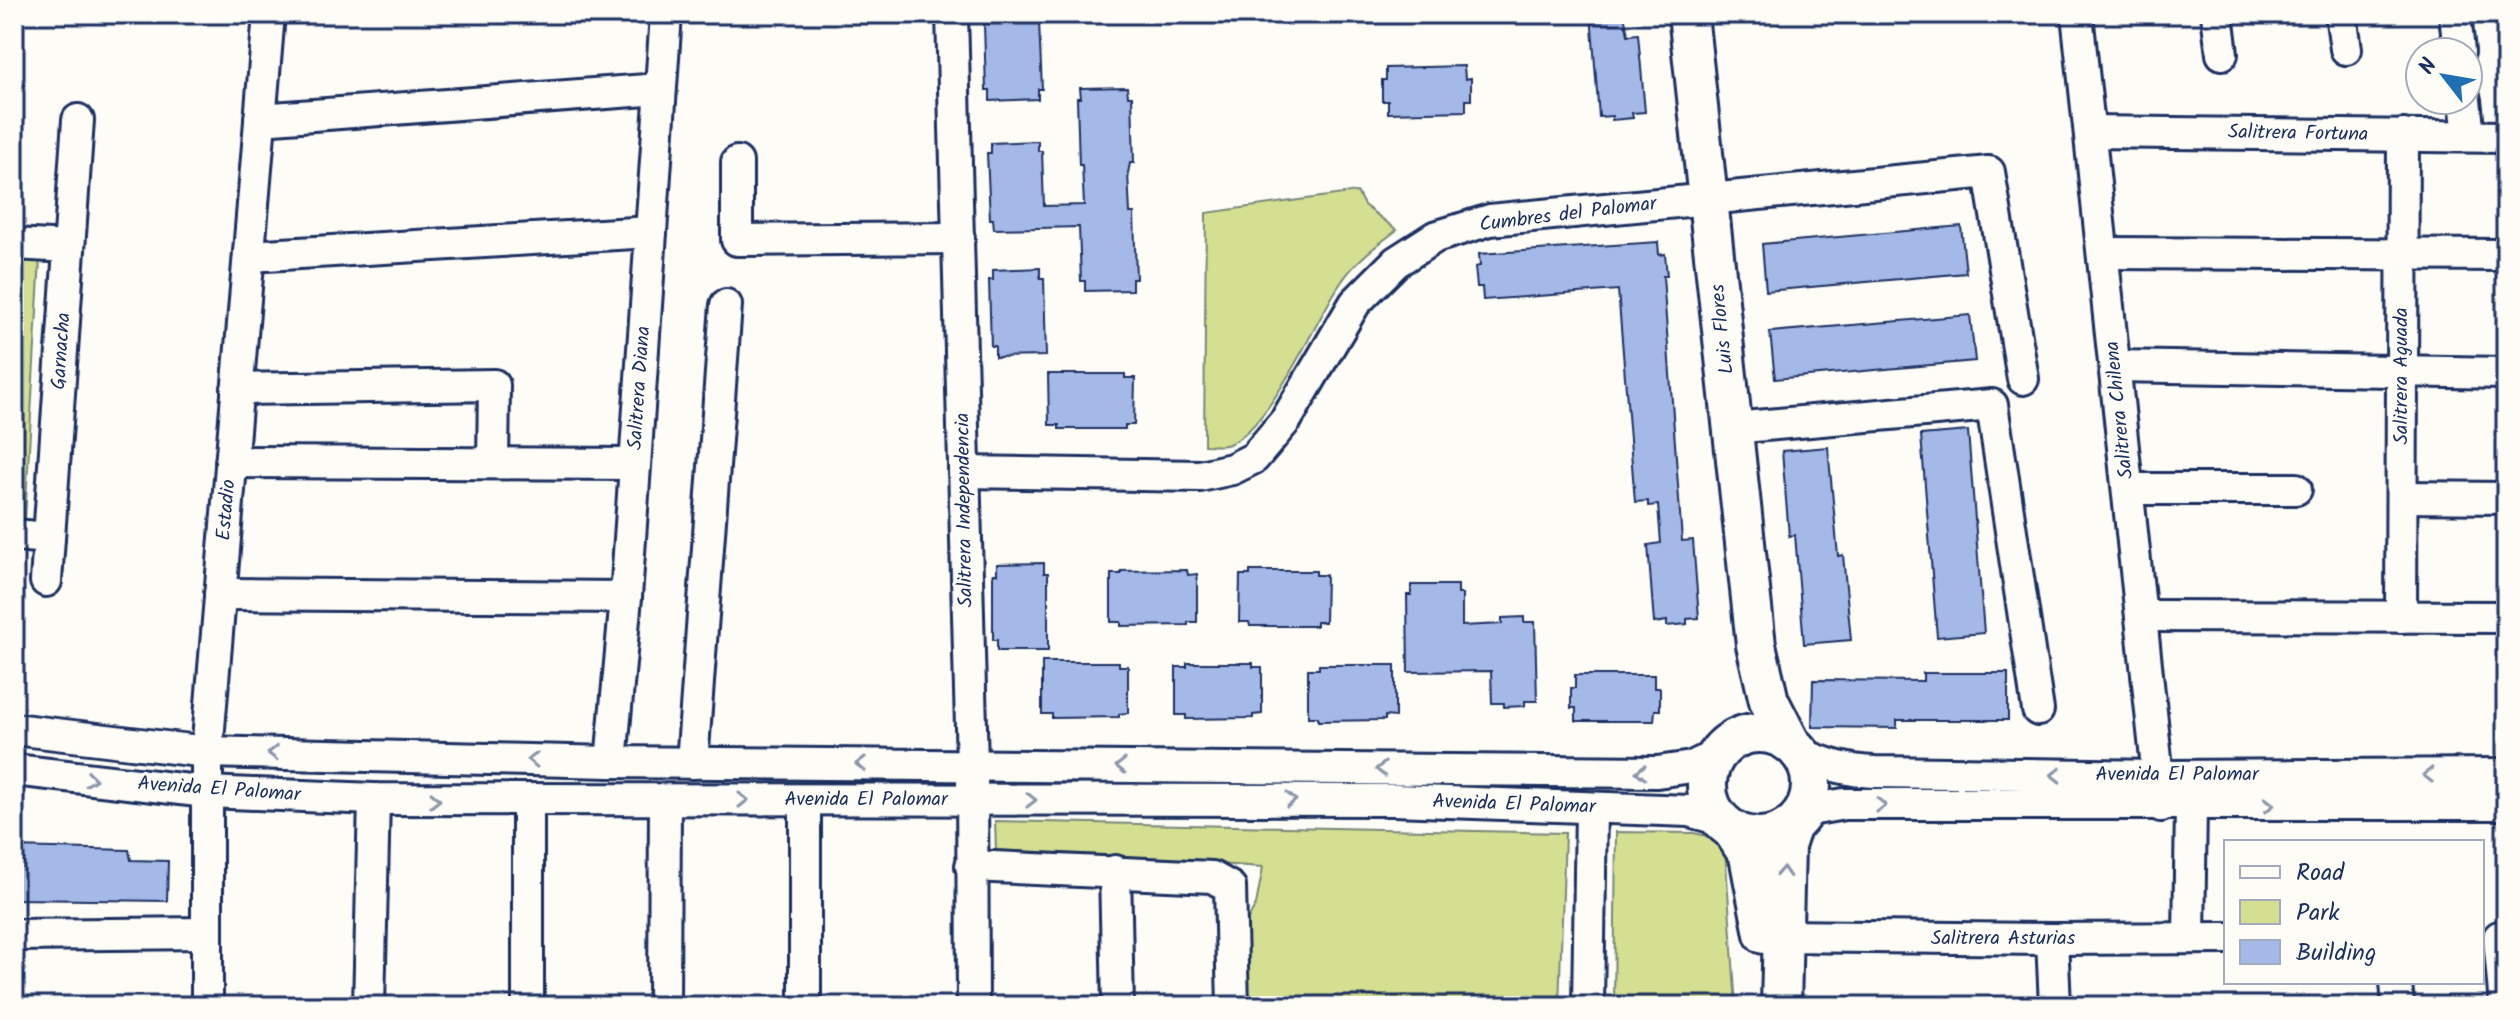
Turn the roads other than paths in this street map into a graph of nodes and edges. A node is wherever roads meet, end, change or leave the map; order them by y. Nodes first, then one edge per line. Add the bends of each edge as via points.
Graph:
1 (269, 14) edge
2 (666, 14) edge
3 (952, 14) edge
4 (1688, 14) edge
5 (2077, 14) edge
6 (2217, 14) edge
7 (2341, 14) edge
8 (2455, 14) edge
9 (2457, 36) edge
10 (2346, 49) dead end
11 (2222, 54) dead end
12 (660, 89) junction
13 (2467, 116) edge
14 (260, 119) junction
15 (78, 120) dead end
16 (2090, 132) junction
17 (2403, 135) junction
18 (2469, 136) junction
19 (2506, 137) edge
20 (737, 162) dead end
21 (1709, 199) junction
22 (651, 232) junction
23 (959, 238) junction
24 (14, 244) edge
25 (69, 247) junction
26 (2103, 253) junction
27 (2403, 254) junction
28 (2506, 255) edge
29 (249, 256) junction
30 (726, 305) dead end
31 (2115, 366) junction
32 (2402, 370) junction
33 (2506, 373) edge
34 (2023, 379) dead end
35 (237, 389) junction
36 (1732, 428) junction
37 (231, 462) junction
38 (493, 463) junction
39 (635, 464) junction
40 (964, 472) junction
41 (2128, 489) junction
42 (2296, 489) dead end
43 (2402, 497) junction
44 (2506, 498) edge
45 (14, 535) edge
46 (49, 538) junction
47 (46, 581) dead end
48 (220, 594) junction
49 (626, 597) junction
50 (2143, 616) junction
51 (2401, 617) junction
52 (2506, 617) edge
53 (1756, 645) junction
54 (2038, 710) dead end
55 (14, 729) edge
56 (1726, 746) junction
57 (1796, 748) junction
58 (207, 752) junction
59 (611, 762) junction
60 (692, 763) junction
61 (972, 765) junction
62 (14, 770) edge
63 (2506, 774) edge
64 (2160, 791) junction
65 (207, 792) junction
66 (374, 799) junction
67 (805, 800) junction
68 (971, 800) junction
69 (528, 801) junction
70 (665, 801) junction
71 (2506, 804) edge
72 (2191, 806) junction
73 (1591, 808) junction
74 (1798, 818) junction
75 (1726, 825) junction
76 (971, 866) junction
77 (1115, 871) junction
78 (207, 933) junction
79 (14, 935) edge
80 (1781, 936) junction
81 (2496, 937) edge
82 (2189, 938) junction
83 (2224, 938) edge
84 (2052, 939) junction
85 (2396, 984) edge
86 (207, 1006) edge
87 (369, 1006) edge
88 (528, 1006) edge
89 (664, 1006) edge
90 (805, 1006) edge
91 (973, 1006) edge
92 (1118, 1006) edge
93 (1233, 1006) edge
94 (1588, 1006) edge
95 (1779, 1006) edge
96 (2055, 1006) edge
97 (2398, 1006) edge
98 (2505, 1006) edge

1 - 14 street, Estadio
2 - 12 street, Salitrera Diana
3 - 23 street, Salitrera Independencia
4 - 21 main road, Luis Flores
5 - 16 street, Salitrera Chilena
6 - 11 street
7 - 10 street
8 - 9 street
12 - 14 street
12 - 22 street, Salitrera Diana
13 - 18 street
14 - 29 street, Estadio
15 - 25 street, Garnacha
16 - 17 street, Salitrera Fortuna
16 - 26 street, Salitrera Chilena
17 - 18 street, Salitrera Fortuna
17 - 27 street, Salitrera Aguada
18 - 19 street, Salitrera Fortuna
20 - 23 street via 737,240
21 - 34 street, Cumbres del Palomar via 1989,172
21 - 36 main road, Luis Flores
21 - 40 street, Cumbres del Palomar via 1490,220 1435,237 1396,262 1355,303 1286,420 1254,458 1232,469 1200,476
22 - 29 street
22 - 39 street, Salitrera Diana
23 - 40 street, Salitrera Independencia
24 - 25 street
25 - 46 street, Garnacha
26 - 27 street
26 - 31 street, Salitrera Chilena
27 - 28 street
27 - 32 street, Salitrera Aguada
29 - 35 street, Estadio
30 - 60 street
31 - 32 street
31 - 41 street, Salitrera Chilena
32 - 33 street
32 - 43 street, Salitrera Aguada
35 - 37 street, Estadio
35 - 38 street via 494,385
36 - 53 main road, Luis Flores
36 - 54 street via 1992,405
37 - 38 street
37 - 48 street, Estadio
38 - 39 street
39 - 49 street, Salitrera Diana
40 - 61 street, Salitrera Independencia
41 - 42 street
41 - 50 street, Salitrera Chilena
43 - 44 street
43 - 51 street, Salitrera Aguada
45 - 46 street
46 - 47 street, Garnacha
48 - 49 street
48 - 58 street, Estadio
49 - 59 street, Salitrera Diana
50 - 51 street
50 - 64 street, Salitrera Chilena
51 - 52 street
53 - 56 main road, Luis Flores via 1747,721
53 - 57 main road, Luis Flores via 1769,701
55 - 58 street, Avenida El Palomar
56 - 57 main road via 1759,732
56 -> 61 street, Avenida El Palomar via 1692,767 1657,772
56 - 75 main road via 1708,770 1706,786 1709,804
64 -> 57 street, Avenida El Palomar via 1852,771
57 - 74 main road via 1809,769 1811,786
59 -> 58 street, Avenida El Palomar
58 - 65 street, Estadio
59 - 60 street, Avenida El Palomar
61 -> 60 street, Avenida El Palomar
61 - 68 street, Salitrera Independencia
62 -> 65 street, Avenida El Palomar
63 -> 64 street, Avenida El Palomar
64 - 72 street, Avenida El Palomar
74 -> 64 street, Avenida El Palomar via 1844,804
65 - 66 street, Avenida El Palomar
65 - 78 street, Estadio
66 -> 69 street, Avenida El Palomar
66 - 87 street
67 - 68 street, Avenida El Palomar
70 -> 67 street, Avenida El Palomar
67 - 90 street
68 -> 73 street, Avenida El Palomar via 1394,800
68 - 76 street, Salitrera Independencia
69 - 70 street, Avenida El Palomar
69 - 88 street
70 - 89 street
72 -> 71 street, Avenida El Palomar
72 - 82 street
73 - 75 street, Avenida El Palomar via 1689,811
73 - 94 street
74 - 75 main road via 1785,831 1767,837 1749,837
80 -> 74 main road via 1785,846
75 - 95 main road via 1749,856
76 - 77 street
76 - 91 street, Salitrera Independencia
77 - 92 street
77 - 93 street via 1212,877 1230,887
78 - 79 street
78 - 86 street, Estadio
80 - 84 street, Salitrera Asturias
80 - 95 main road
81 - 98 street
82 - 83 street, Salitrera Asturias
82 - 84 street, Salitrera Asturias
84 - 96 street
85 - 97 street

